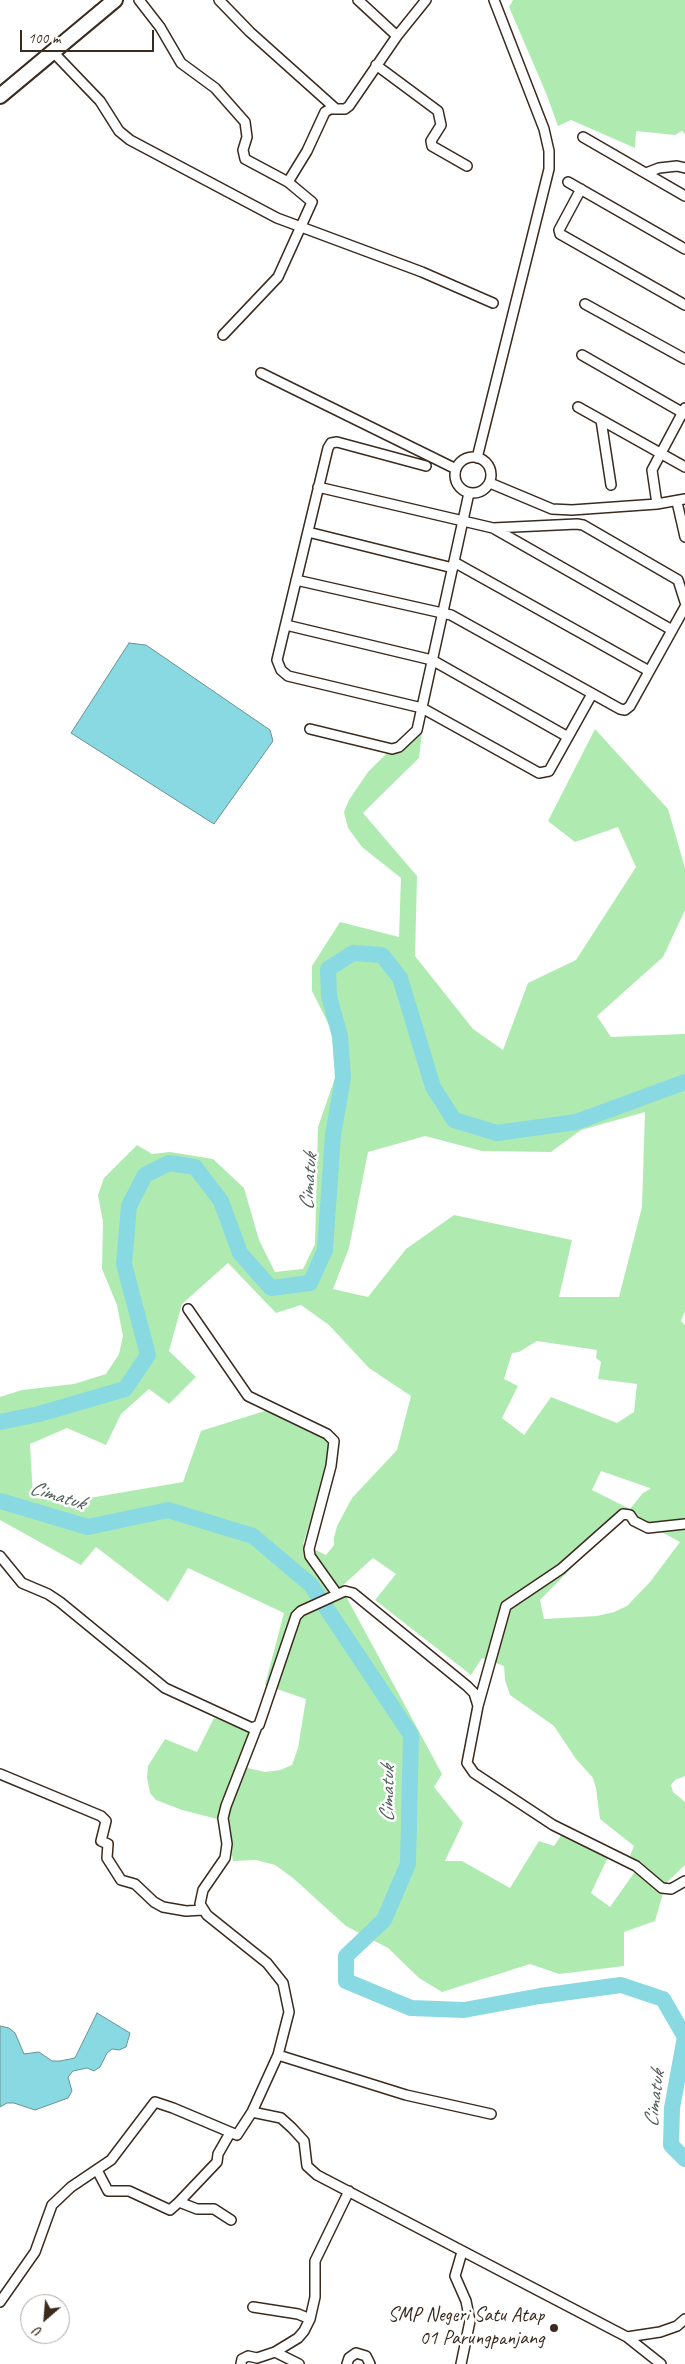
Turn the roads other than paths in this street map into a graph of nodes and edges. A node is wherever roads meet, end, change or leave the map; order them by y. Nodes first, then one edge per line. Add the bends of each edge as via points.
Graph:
1 (139, 0) edge
2 (219, 0) edge
3 (358, 0) edge
4 (426, 0) edge
5 (494, 0) edge
6 (106, 3) edge
7 (397, 36) junction
8 (54, 52) junction
9 (376, 65) junction
10 (0, 96) edge
11 (336, 109) junction
12 (582, 137) dead end
13 (467, 166) dead end
14 (685, 168) edge
15 (646, 173) junction
16 (288, 182) junction
17 (568, 182) dead end
18 (581, 189) junction
19 (685, 196) edge
20 (303, 226) junction
21 (685, 249) edge
22 (493, 303) dead end
23 (585, 304) dead end
24 (685, 305) edge
25 (223, 335) dead end
26 (582, 354) dead end
27 (685, 359) edge
28 (261, 373) dead end
29 (578, 407) dead end
30 (684, 411) edge
31 (601, 420) junction
32 (660, 453) junction
33 (477, 458) junction
34 (426, 466) dead end
35 (685, 467) edge
36 (456, 469) junction
37 (490, 483) junction
38 (611, 485) dead end
39 (318, 487) junction
40 (469, 493) junction
41 (681, 500) edge
42 (657, 504) junction
43 (463, 521) junction
44 (493, 528) junction
45 (308, 532) junction
46 (685, 537) edge
47 (453, 565) junction
48 (296, 580) junction
49 (685, 602) edge
50 (685, 607) edge
51 (442, 613) junction
52 (286, 625) junction
53 (672, 630) junction
54 (432, 660) junction
55 (649, 671) junction
56 (592, 694) junction
57 (422, 708) junction
58 (310, 729) dead end
59 (568, 736) junction
60 (188, 1309) dead end
61 (685, 1524) edge
62 (0, 1556) edge
63 (334, 1595) junction
64 (478, 1706) junction
65 (256, 1728) junction
66 (0, 1774) edge
67 (685, 1882) edge
68 (203, 1910) junction
69 (278, 2055) junction
70 (252, 2112) junction
71 (491, 2114) dead end
72 (230, 2133) junction
73 (97, 2170) junction
74 (349, 2191) junction
75 (179, 2202) junction
76 (231, 2220) dead end
77 (462, 2252) junction
78 (0, 2302) edge
79 (253, 2307) dead end
80 (310, 2319) junction
81 (685, 2319) edge
82 (627, 2337) junction
83 (275, 2352) junction
84 (241, 2364) edge
85 (299, 2364) edge
86 (347, 2364) edge
87 (370, 2364) edge
88 (461, 2364) edge
89 (661, 2364) edge

1 - 16 street via 181,63 215,88 245,122 245,159
2 - 11 street
3 - 7 street
4 - 7 street
5 - 33 street via 544,129 549,151 548,170
6 - 8 main road
7 - 9 street
8 - 10 main road
8 - 20 street via 100,101 119,131 130,140 277,218
9 - 11 street via 350,106
9 - 13 street via 438,111 441,125 431,141 432,146
11 - 16 street via 325,112
12 - 15 street
14 - 15 street via 659,168
15 - 19 street
16 - 20 street via 312,202
17 - 18 street
18 - 21 street
18 - 24 street via 560,234
20 - 22 street
20 - 25 street via 278,277
23 - 27 street
26 - 30 street
28 - 36 street
29 - 31 street
30 - 32 street
31 - 32 street
31 - 38 street
32 - 35 street
32 - 42 street via 652,470
33 - 36 street via 464,459
33 - 37 street via 488,464
34 - 39 street via 337,442 328,448
36 - 40 street via 459,486
37 - 40 street via 481,491
37 - 42 street via 552,509
39 - 43 street
39 - 45 street
40 - 43 street
41 - 42 street
41 - 46 street
43 - 44 street
43 - 47 street
44 - 49 street via 583,526 678,580
44 - 53 street
45 - 47 street
45 - 48 street
47 - 51 street
47 - 55 street
48 - 51 street
48 - 52 street
50 - 53 street
51 - 54 street
51 - 56 street via 451,615
52 - 54 street
52 - 57 street via 278,660 281,670 288,676
53 - 55 street
54 - 57 street
54 - 59 street
55 - 56 street via 625,710
56 - 59 street
57 - 58 street via 417,730 392,750
57 - 59 street via 539,773 549,772
60 - 63 street via 242,1391 327,1434 334,1441 331,1466 309,1549
61 - 64 street via 648,1528 634,1521 630,1515 623,1514 561,1569 510,1602 503,1612
62 - 65 street via 22,1583 60,1602 165,1688
63 - 64 street via 345,1591 353,1593 474,1693
63 - 65 street via 301,1610 296,1616
64 - 67 street via 467,1763 474,1773 553,1825 636,1866 662,1888 671,1889
65 - 68 street via 226,1806 223,1818 227,1844 225,1858 203,1890 200,1904
66 - 68 street via 101,1816 106,1821 101,1841 109,1846 107,1858 120,1880 135,1884 163,1907
68 - 69 street via 267,1963 283,1983 289,2012
69 - 70 street
69 - 71 street via 406,2095
70 - 72 street via 237,2135
70 - 74 street via 281,2118 304,2141 307,2166 317,2175
72 - 73 street via 154,2102 111,2160
72 - 75 street via 217,2162
73 - 75 street via 108,2191 129,2191 170,2210
73 - 78 street via 71,2187 52,2205 35,2252
74 - 77 street
74 - 80 street via 315,2261
75 - 76 street via 197,2209 214,2209
77 - 82 street
77 - 88 street via 455,2276 466,2301 470,2321
79 - 80 street
80 - 83 street via 298,2338
81 - 82 street via 677,2326 660,2332
82 - 89 street
83 - 84 street via 266,2356 248,2356 242,2359
83 - 85 street
86 - 87 street via 356,2353 366,2356

